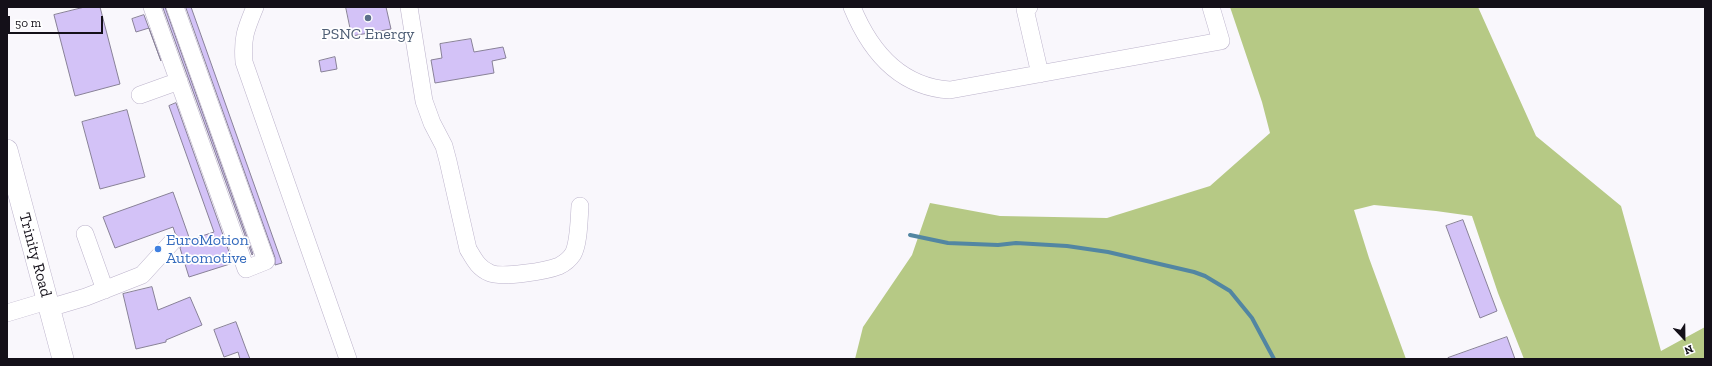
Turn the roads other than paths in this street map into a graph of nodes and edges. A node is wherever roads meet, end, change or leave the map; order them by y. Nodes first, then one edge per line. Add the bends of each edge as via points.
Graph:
1 (152, 7) edge
2 (174, 7) edge
3 (255, 7) edge
4 (409, 7) edge
5 (852, 7) edge
6 (1029, 7) edge
7 (1211, 7) edge
8 (1040, 74) junction
9 (179, 81) junction
10 (140, 95) dead end
11 (7, 150) edge
12 (580, 206) dead end
13 (85, 234) dead end
14 (172, 242) dead end
15 (105, 290) junction
16 (48, 304) junction
17 (7, 313) edge
18 (63, 359) edge
19 (348, 359) edge

1 - 9 lane
2 - 9 lane via 266,261 246,269
3 - 19 lane via 242,43 244,62
4 - 12 lane via 426,108 444,146 468,249 475,262 492,274 506,276 558,267 573,253
5 - 8 lane via 866,36 889,63 907,78 926,86 937,89 965,88
6 - 8 lane via 1025,9
7 - 8 lane via 1221,41
9 - 10 lane
11 - 16 main road, Trinity Road
13 - 15 lane
14 - 15 lane via 142,275
15 - 16 lane via 86,297
16 - 17 lane
16 - 18 main road, Trinity Road

